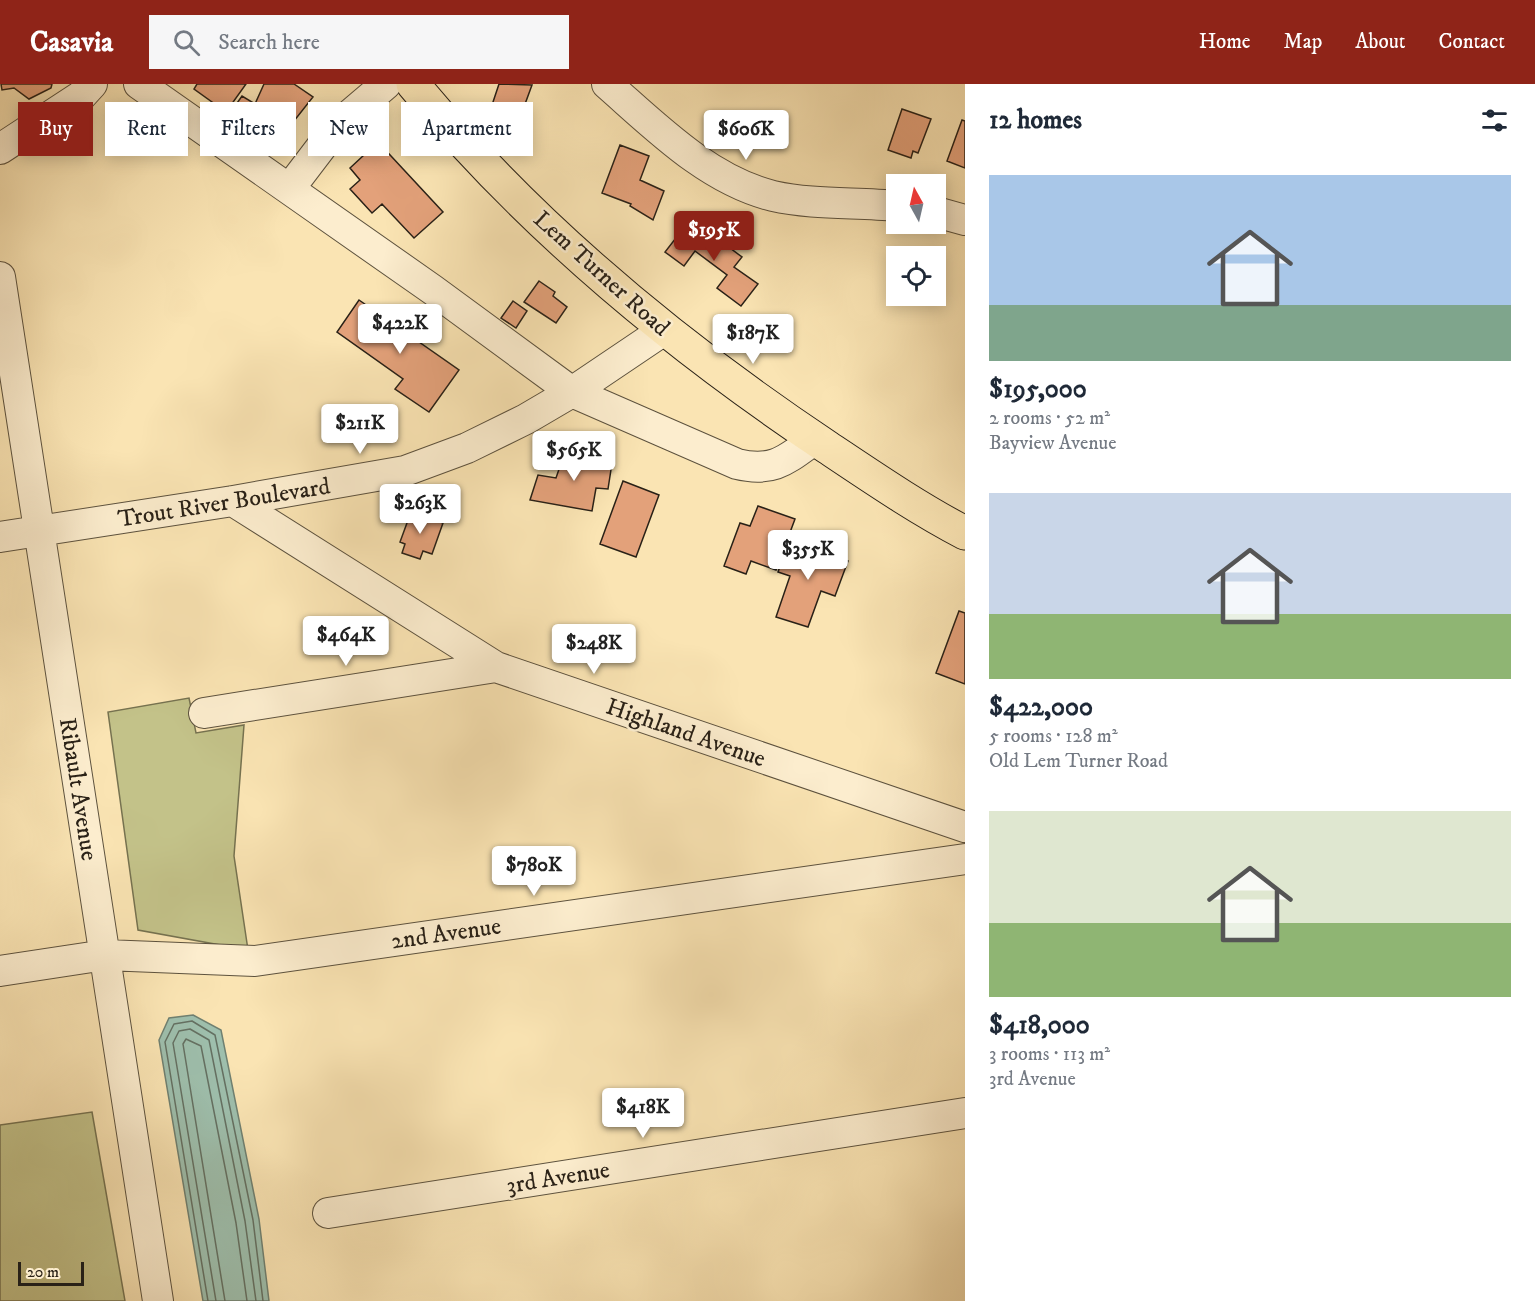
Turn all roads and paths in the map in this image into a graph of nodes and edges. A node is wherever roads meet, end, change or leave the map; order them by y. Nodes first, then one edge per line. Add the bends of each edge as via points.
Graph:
1 (92, 84) edge
2 (139, 84) edge
3 (386, 84) edge
4 (413, 84) edge
5 (607, 84) edge
6 (0, 149) edge
7 (290, 189) junction
8 (886, 205) edge
9 (946, 215) edge
10 (965, 220) edge
11 (0, 277) edge
12 (664, 330) junction
13 (572, 392) junction
14 (815, 439) junction
15 (233, 501) junction
16 (40, 531) junction
17 (965, 533) edge
18 (0, 537) edge
19 (496, 668) junction
20 (204, 713) dead end
21 (965, 827) edge
22 (965, 860) edge
23 (105, 955) junction
24 (0, 971) edge
25 (965, 1113) edge
26 (328, 1214) dead end
27 (158, 1301) edge

1 - 6 street via 81,96
2 - 7 street
3 - 7 street via 338,125
4 - 12 main road, Lem Turner Road via 442,120 548,228
5 - 8 street via 674,143 735,183 774,196
7 - 13 street
9 - 10 street
11 - 16 street, Ribault Avenue
12 - 13 street, Trout River Boulevard
12 - 14 main road, Lem Turner Road
13 - 14 street via 737,465 753,468 779,464
13 - 15 street, Trout River Boulevard via 526,420 467,448 405,471
14 - 17 main road, Lem Turner Road via 925,512
15 - 16 street, Trout River Boulevard
15 - 19 street, Highland Avenue
16 - 18 street, Trout River Boulevard
16 - 23 street, Ribault Avenue
19 - 20 street
19 - 21 street, Highland Avenue
22 - 23 street, 2nd Avenue via 255,961
23 - 24 street, 2nd Avenue
23 - 27 street, Ribault Avenue
25 - 26 street, 3rd Avenue

